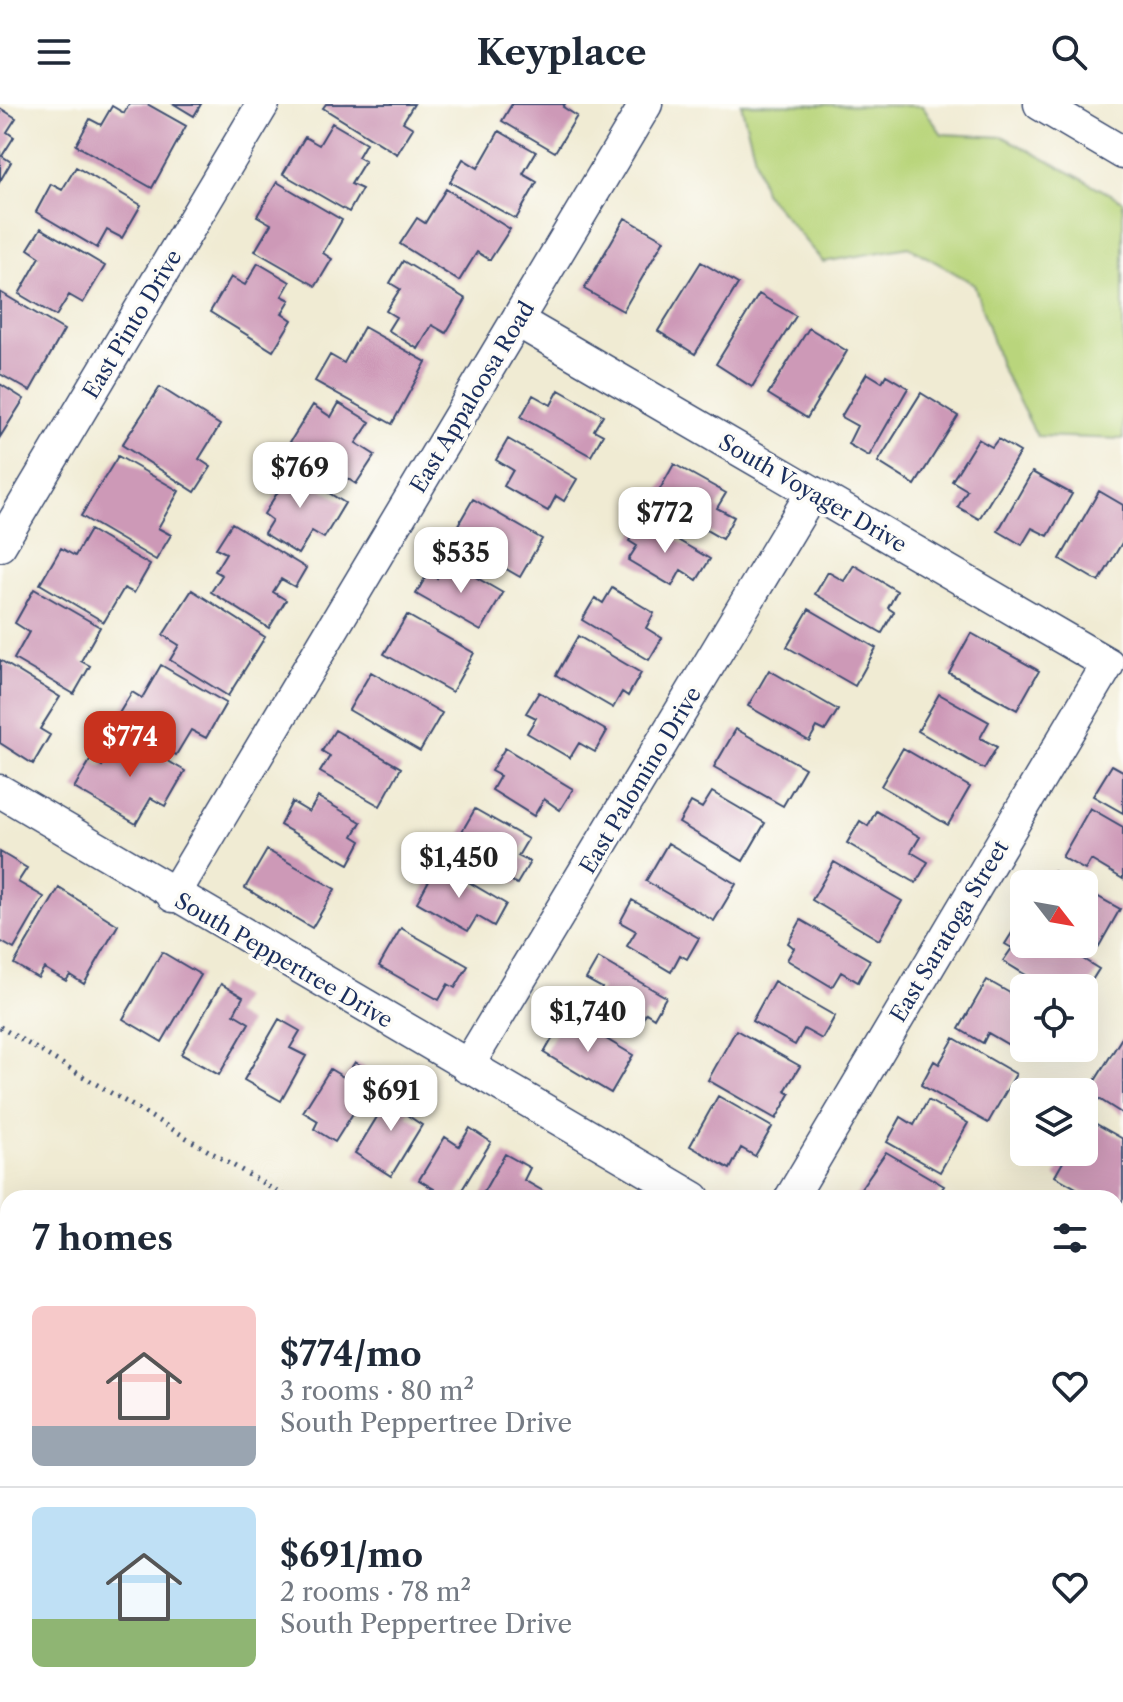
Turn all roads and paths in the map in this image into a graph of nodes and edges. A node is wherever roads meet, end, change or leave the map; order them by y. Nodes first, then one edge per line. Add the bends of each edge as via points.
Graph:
1 (263, 104) edge
2 (646, 104) edge
3 (1040, 104) edge
4 (1123, 153) edge
5 (518, 321) junction
6 (812, 493) junction
7 (0, 545) edge
8 (1108, 664) joint
9 (0, 791) edge
10 (173, 896) junction
11 (0, 1027) edge
12 (467, 1067) junction
13 (275, 1190) edge
14 (680, 1190) edge
15 (796, 1190) edge

1 - 7 street, East Pinto Drive
2 - 5 street, East Appaloosa Road
3 - 4 street
5 - 6 street, South Voyager Drive
5 - 10 street, East Appaloosa Road
6 - 8 street, South Voyager Drive
6 - 12 street, East Palomino Drive
8 - 15 street, East Saratoga Street
9 - 10 street, South Peppertree Drive
10 - 12 street, South Peppertree Drive
11 - 13 path
12 - 14 street, South Peppertree Drive

